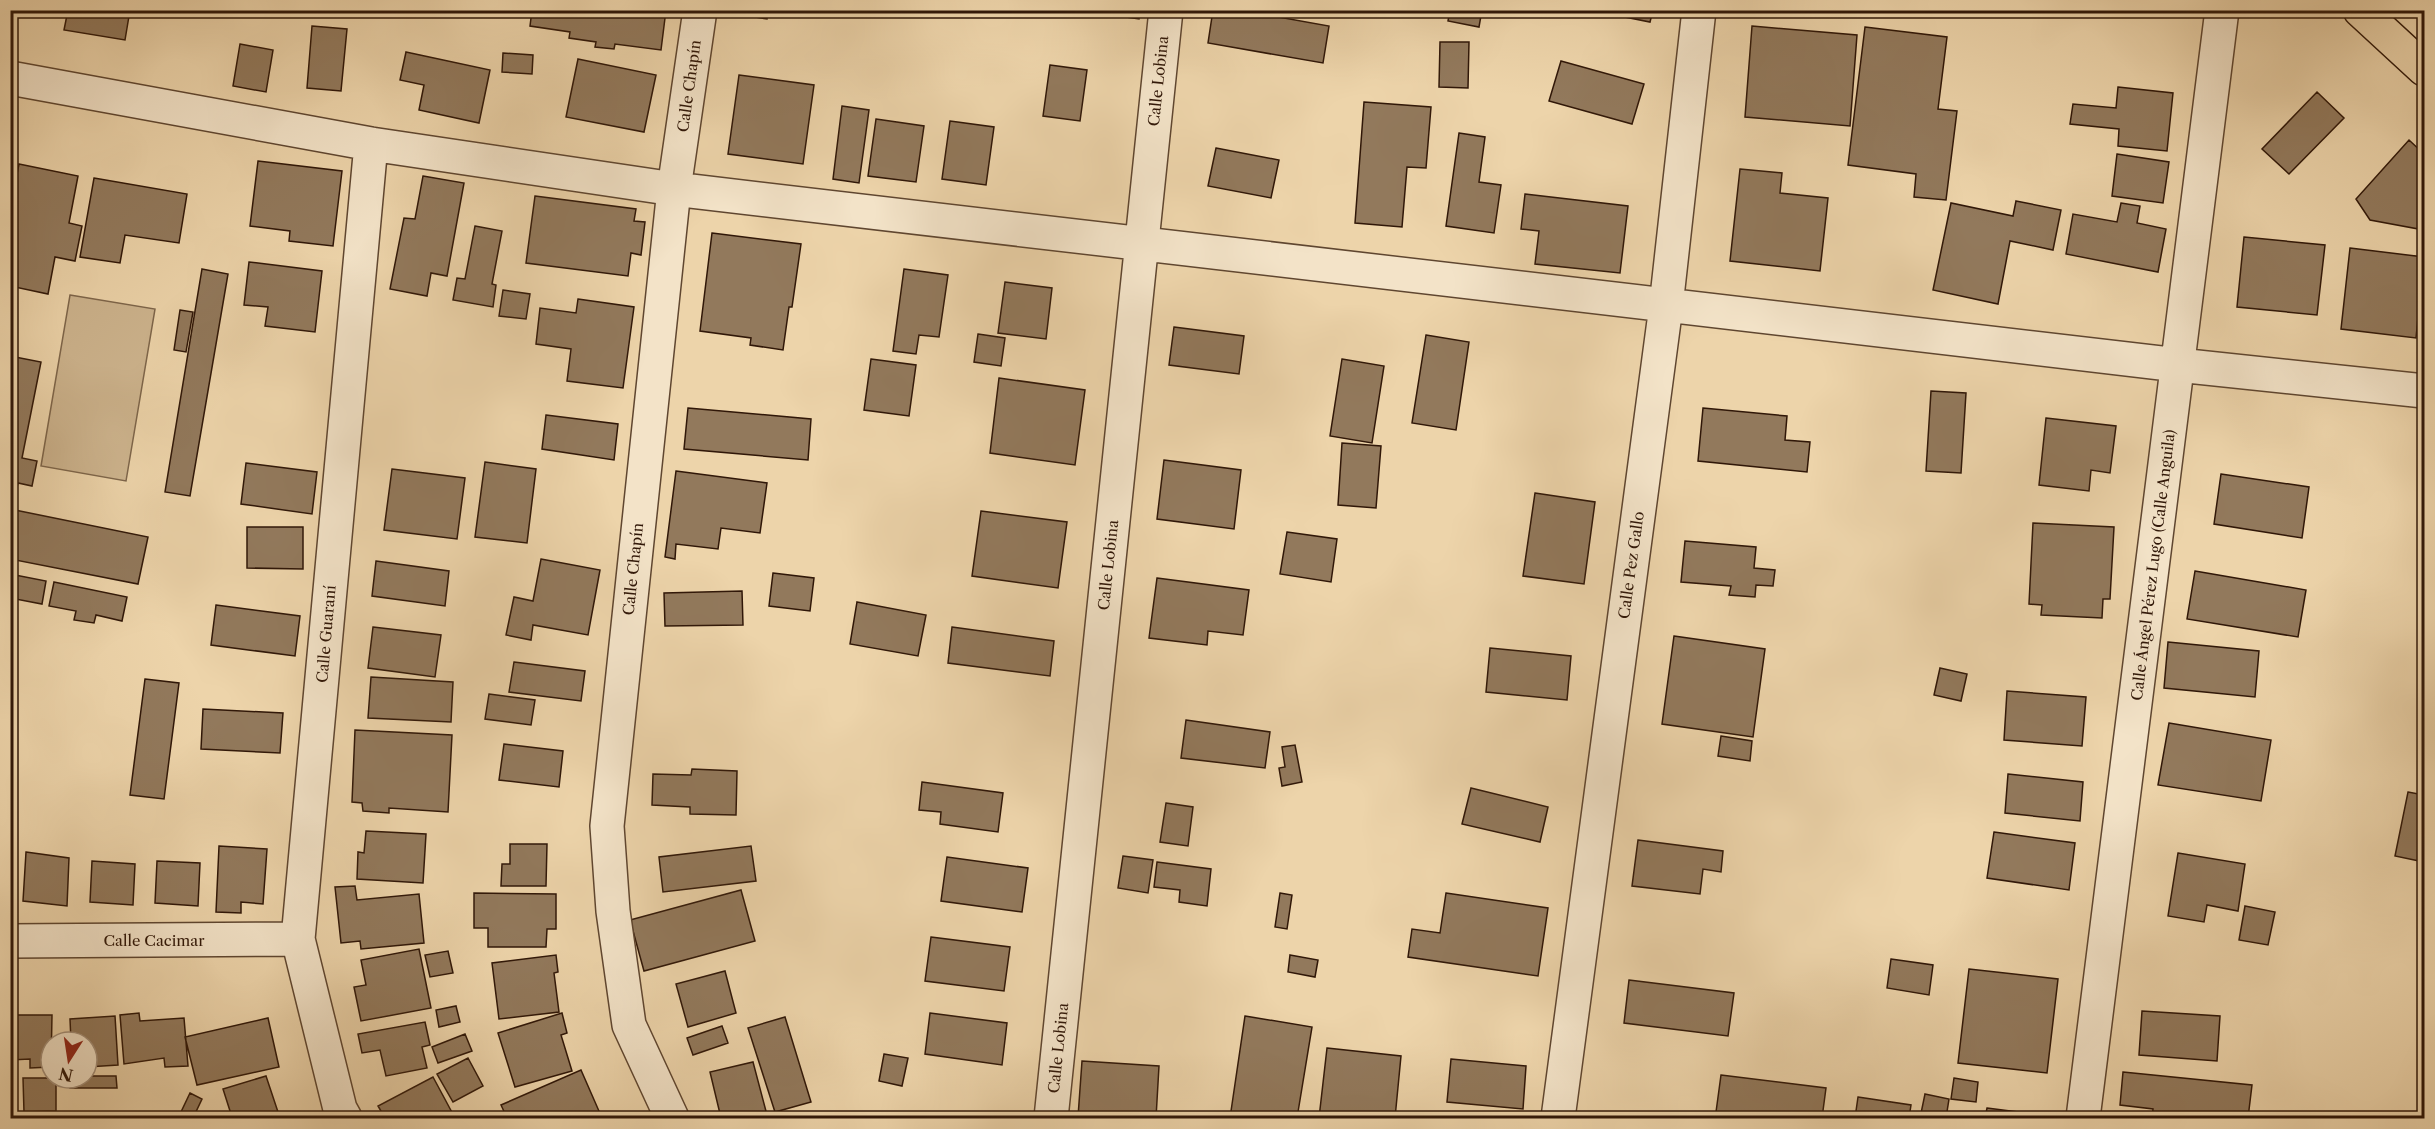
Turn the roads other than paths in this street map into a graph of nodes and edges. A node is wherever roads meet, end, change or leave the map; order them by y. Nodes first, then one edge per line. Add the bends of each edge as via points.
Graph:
1 (700, 10) edge
2 (1166, 10) edge
3 (1699, 10) edge
4 (2222, 10) edge
5 (2360, 10) edge
6 (2424, 69) edge
7 (10, 78) edge
8 (371, 144) junction
9 (674, 189) junction
10 (1142, 243) junction
11 (1666, 306) junction
12 (2178, 365) junction
13 (2424, 391) edge
14 (298, 939) junction
15 (10, 941) edge
16 (345, 1119) edge
17 (672, 1119) edge
18 (1051, 1119) edge
19 (1558, 1119) edge
20 (2083, 1119) edge

1 - 9 street, Calle Chapín
2 - 10 street, Calle Lobina
3 - 11 street, Calle Pez Gallo
4 - 12 street, Calle Ángel Pérez Lugo (Calle Anguila)
5 - 6 main road
7 - 8 street
8 - 9 street
8 - 14 street, Calle Guaraní
9 - 10 street
9 - 17 street, Calle Chapín via 607,826 613,911 629,1025
10 - 11 street
10 - 18 street, Calle Lobina
11 - 12 street
11 - 19 street, Calle Pez Gallo
12 - 13 street
12 - 20 street, Calle Ángel Pérez Lugo (Calle Anguila)
14 - 15 street, Calle Cacimar
14 - 16 street, Calle Guaraní

